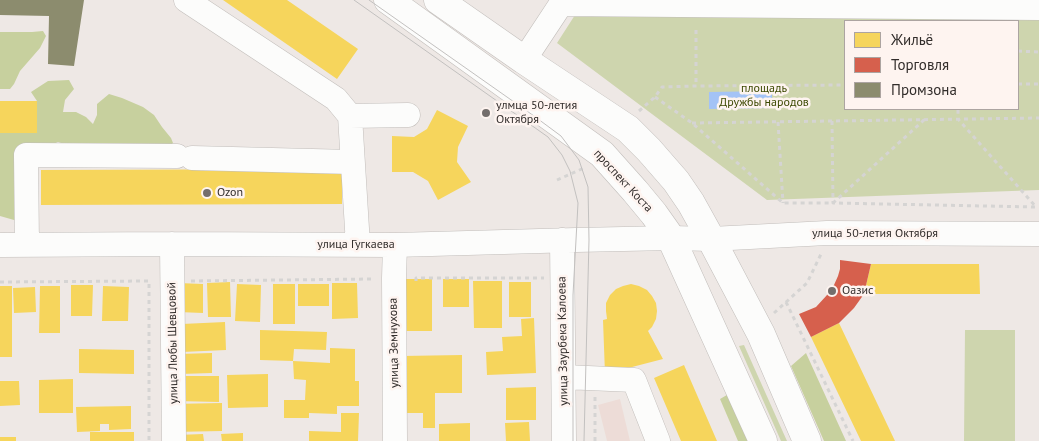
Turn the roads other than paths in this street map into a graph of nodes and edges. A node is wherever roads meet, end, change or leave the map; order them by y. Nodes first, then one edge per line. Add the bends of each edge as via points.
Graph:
1 (186, 0) edge
2 (388, 0) edge
3 (438, 0) edge
4 (562, 2) edge
5 (1039, 8) edge
6 (524, 60) junction
7 (408, 115) dead end
8 (350, 116) junction
9 (352, 162) junction
10 (1039, 234) edge
11 (671, 238) junction
12 (711, 239) junction
13 (562, 240) junction
14 (172, 244) junction
15 (0, 245) edge
16 (27, 245) junction
17 (358, 245) junction
18 (395, 245) junction
19 (564, 377) junction
20 (174, 441) edge
21 (395, 441) edge
22 (564, 441) edge
23 (658, 441) edge
24 (763, 441) edge
25 (807, 441) edge

1 - 8 street via 336,99
2 - 11 main road, проспект Коста via 602,154 635,190
3 - 6 main road
4 - 5 street
4 - 6 street
6 - 12 main road via 628,129 676,181
7 - 8 street
8 - 9 street
9 - 16 street via 26,155
9 - 17 street
10 - 12 street, улица 50-летия Октября via 828,233
11 - 12 street, улица Гугкаева
11 - 13 street, улица Гугкаева
11 - 24 main road, проспект Коста
12 - 25 main road via 761,334
13 - 18 street, улица Гугкаева
13 - 19 street, улица Заурбека Калоева
14 - 16 street, улица Гугкаева
14 - 17 street, улица Гугкаева
14 - 20 street, улица Любы Шевцовой
15 - 16 street, улица Гугкаева
17 - 18 street, улица Гугкаева
18 - 21 street, улица Земнухова
19 - 22 street, улица Заурбека Калоева
19 - 23 street via 634,380

